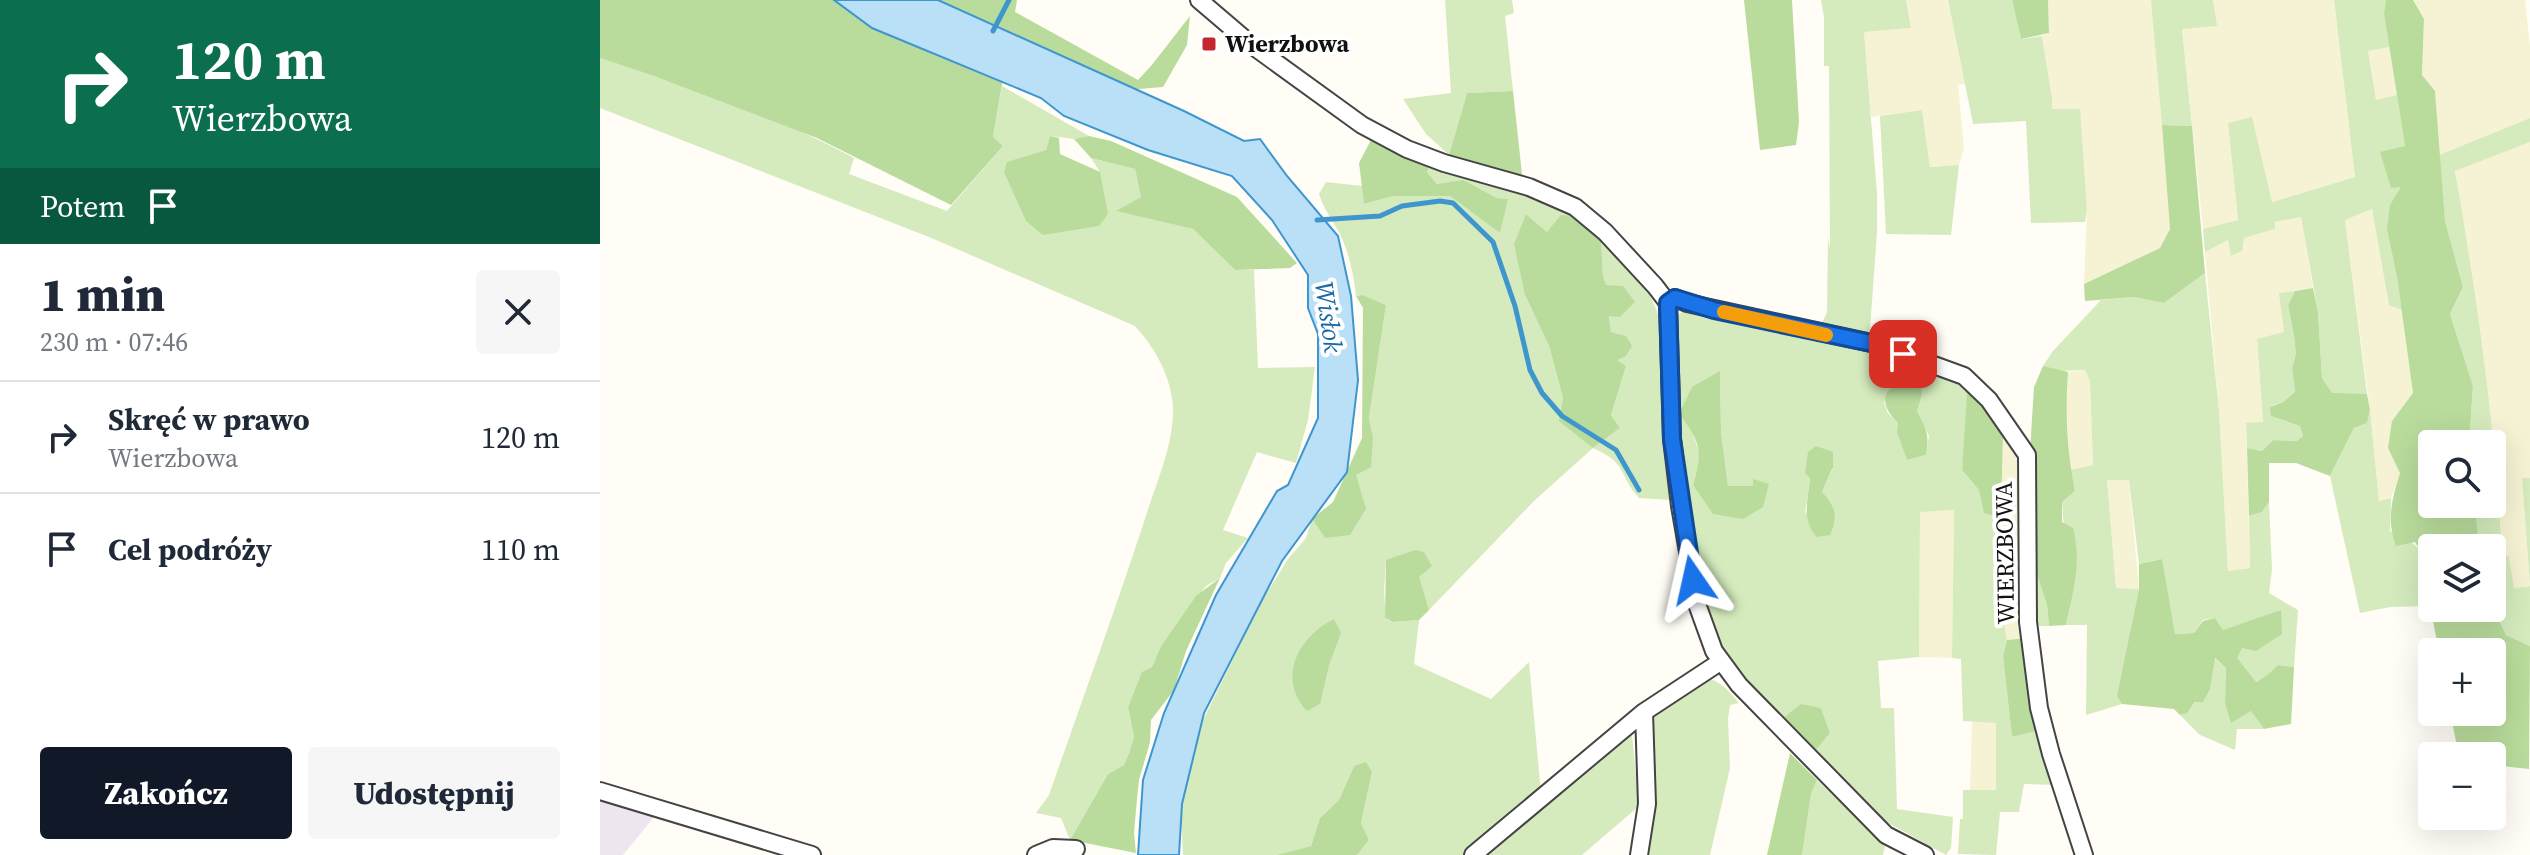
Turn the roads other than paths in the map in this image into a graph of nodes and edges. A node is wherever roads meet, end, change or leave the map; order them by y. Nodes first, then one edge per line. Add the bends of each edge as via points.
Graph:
1 (1199, 0) edge
2 (1668, 303) junction
3 (1720, 662) junction
4 (1644, 712) junction
5 (600, 791) edge
6 (1076, 849) dead end
7 (812, 855) edge
8 (1036, 855) edge
9 (1473, 855) edge
10 (1639, 855) edge
11 (1925, 855) edge
12 (2084, 855) edge

1 - 2 street via 1362,125 1407,149 1575,207 1605,232
2 - 3 street via 1672,439 1680,506 1697,604
2 - 12 street, WIERZBOWA via 1675,298 1876,344 1964,376 1989,400 2027,455 2028,622 2039,708
3 - 4 street
3 - 11 street via 1886,835
4 - 9 street
4 - 10 street via 1647,804
5 - 7 street
6 - 8 street via 1053,848

